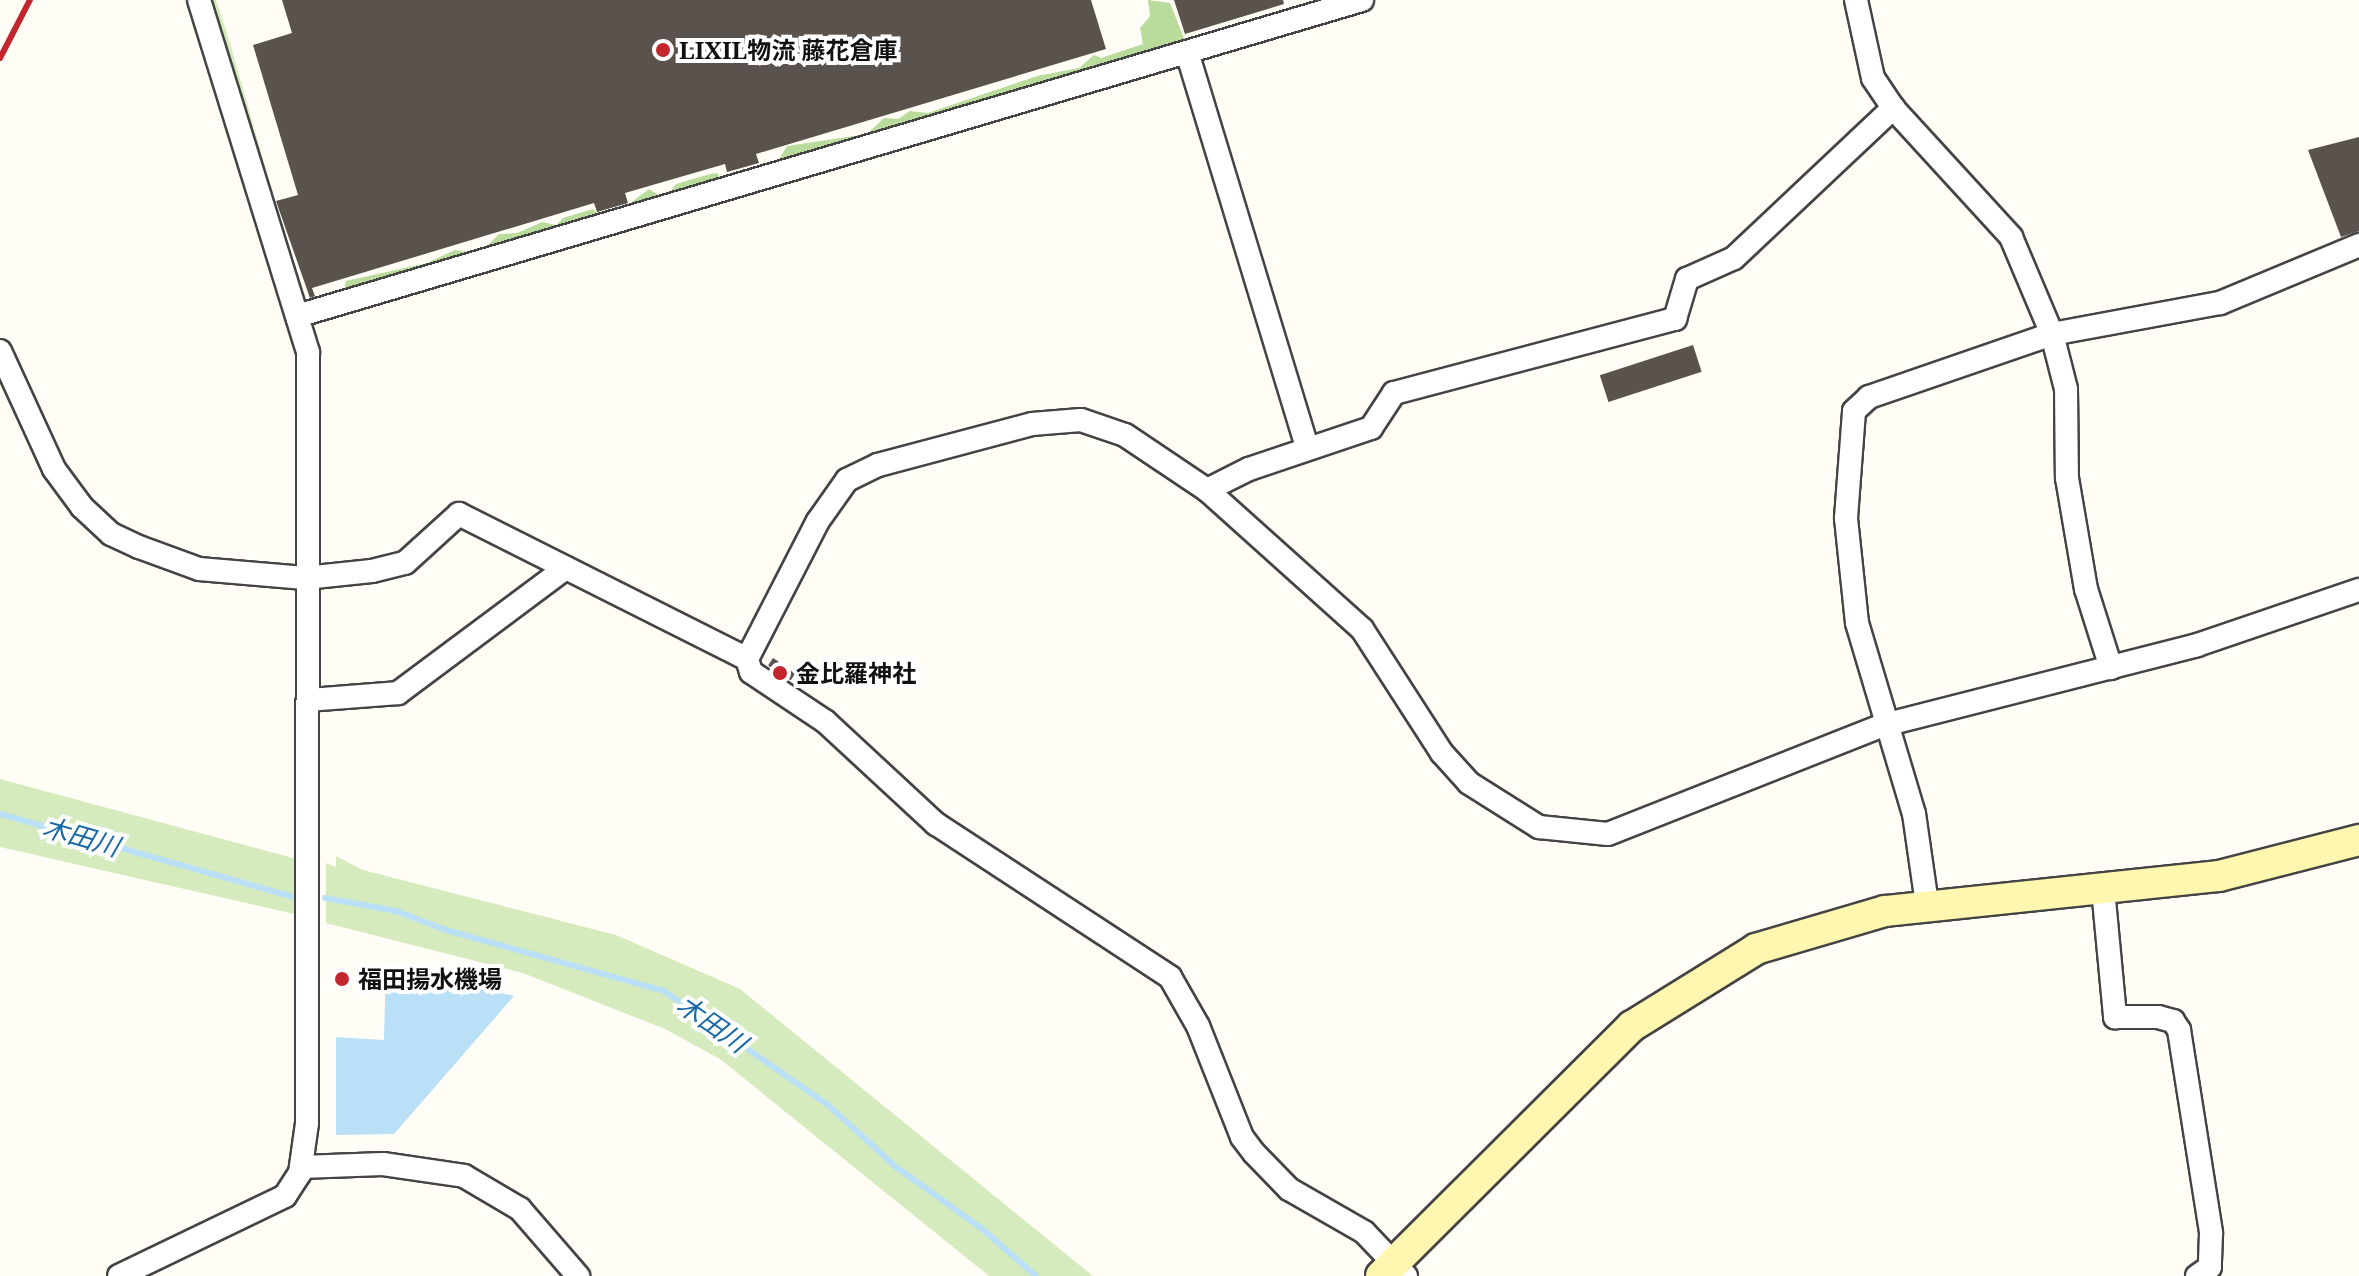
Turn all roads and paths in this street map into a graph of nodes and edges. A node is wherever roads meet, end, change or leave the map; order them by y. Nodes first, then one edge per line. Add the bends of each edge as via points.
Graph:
1 (199, 0) edge
2 (1362, 0) edge
3 (1856, 0) edge
4 (1187, 52) junction
5 (1893, 108) junction
6 (2359, 245) edge
7 (297, 316) junction
8 (2052, 334) junction
9 (0, 351) edge
10 (1307, 448) junction
11 (1207, 490) junction
12 (566, 568) junction
13 (305, 578) junction
14 (2359, 590) edge
15 (747, 659) junction
16 (2111, 668) junction
17 (308, 700) junction
18 (1884, 725) junction
19 (2359, 840) edge
20 (2103, 889) junction
21 (1927, 904) junction
22 (301, 1167) junction
23 (1394, 1271) edge
24 (119, 1276) edge
25 (578, 1276) edge
26 (2197, 1276) edge

1 - 7 street
2 - 4 street
3 - 5 street via 1865,56
4 - 7 street
4 - 10 street
5 - 8 street via 2011,237
5 - 10 street via 1734,258 1687,279 1675,319 1394,393 1371,428
6 - 8 street via 2220,303
7 - 13 street via 308,352
8 - 16 street via 2066,389 2067,478 2086,589
8 - 18 street via 1869,397 1854,411 1846,518 1857,623
9 - 13 street via 54,469 82,507 111,534 199,569
10 - 11 street
11 - 15 street via 1125,435 1081,420 1006,429 878,465 839,486
11 - 18 street via 1362,629 1442,753 1469,783 1539,827 1608,834
12 - 13 street via 459,514 405,563
12 - 15 street
12 - 17 street via 398,693
13 - 17 street
14 - 16 street
15 - 23 street via 751,672 826,722 936,824 1170,977 1198,1026 1242,1137 1254,1153 1289,1189 1364,1232
16 - 18 street
17 - 22 street via 311,929 307,1123
18 - 21 street via 1914,814
19 - 20 street via 2219,876
20 - 21 street
20 - 26 street via 2115,1017 2158,1017 2173,1021 2179,1030 2211,1233 2210,1267
21 - 23 street via 1843,919 1769,944 1670,997 1603,1051
22 - 24 street via 285,1196 269,1207
22 - 25 street via 383,1164 464,1176 520,1209

